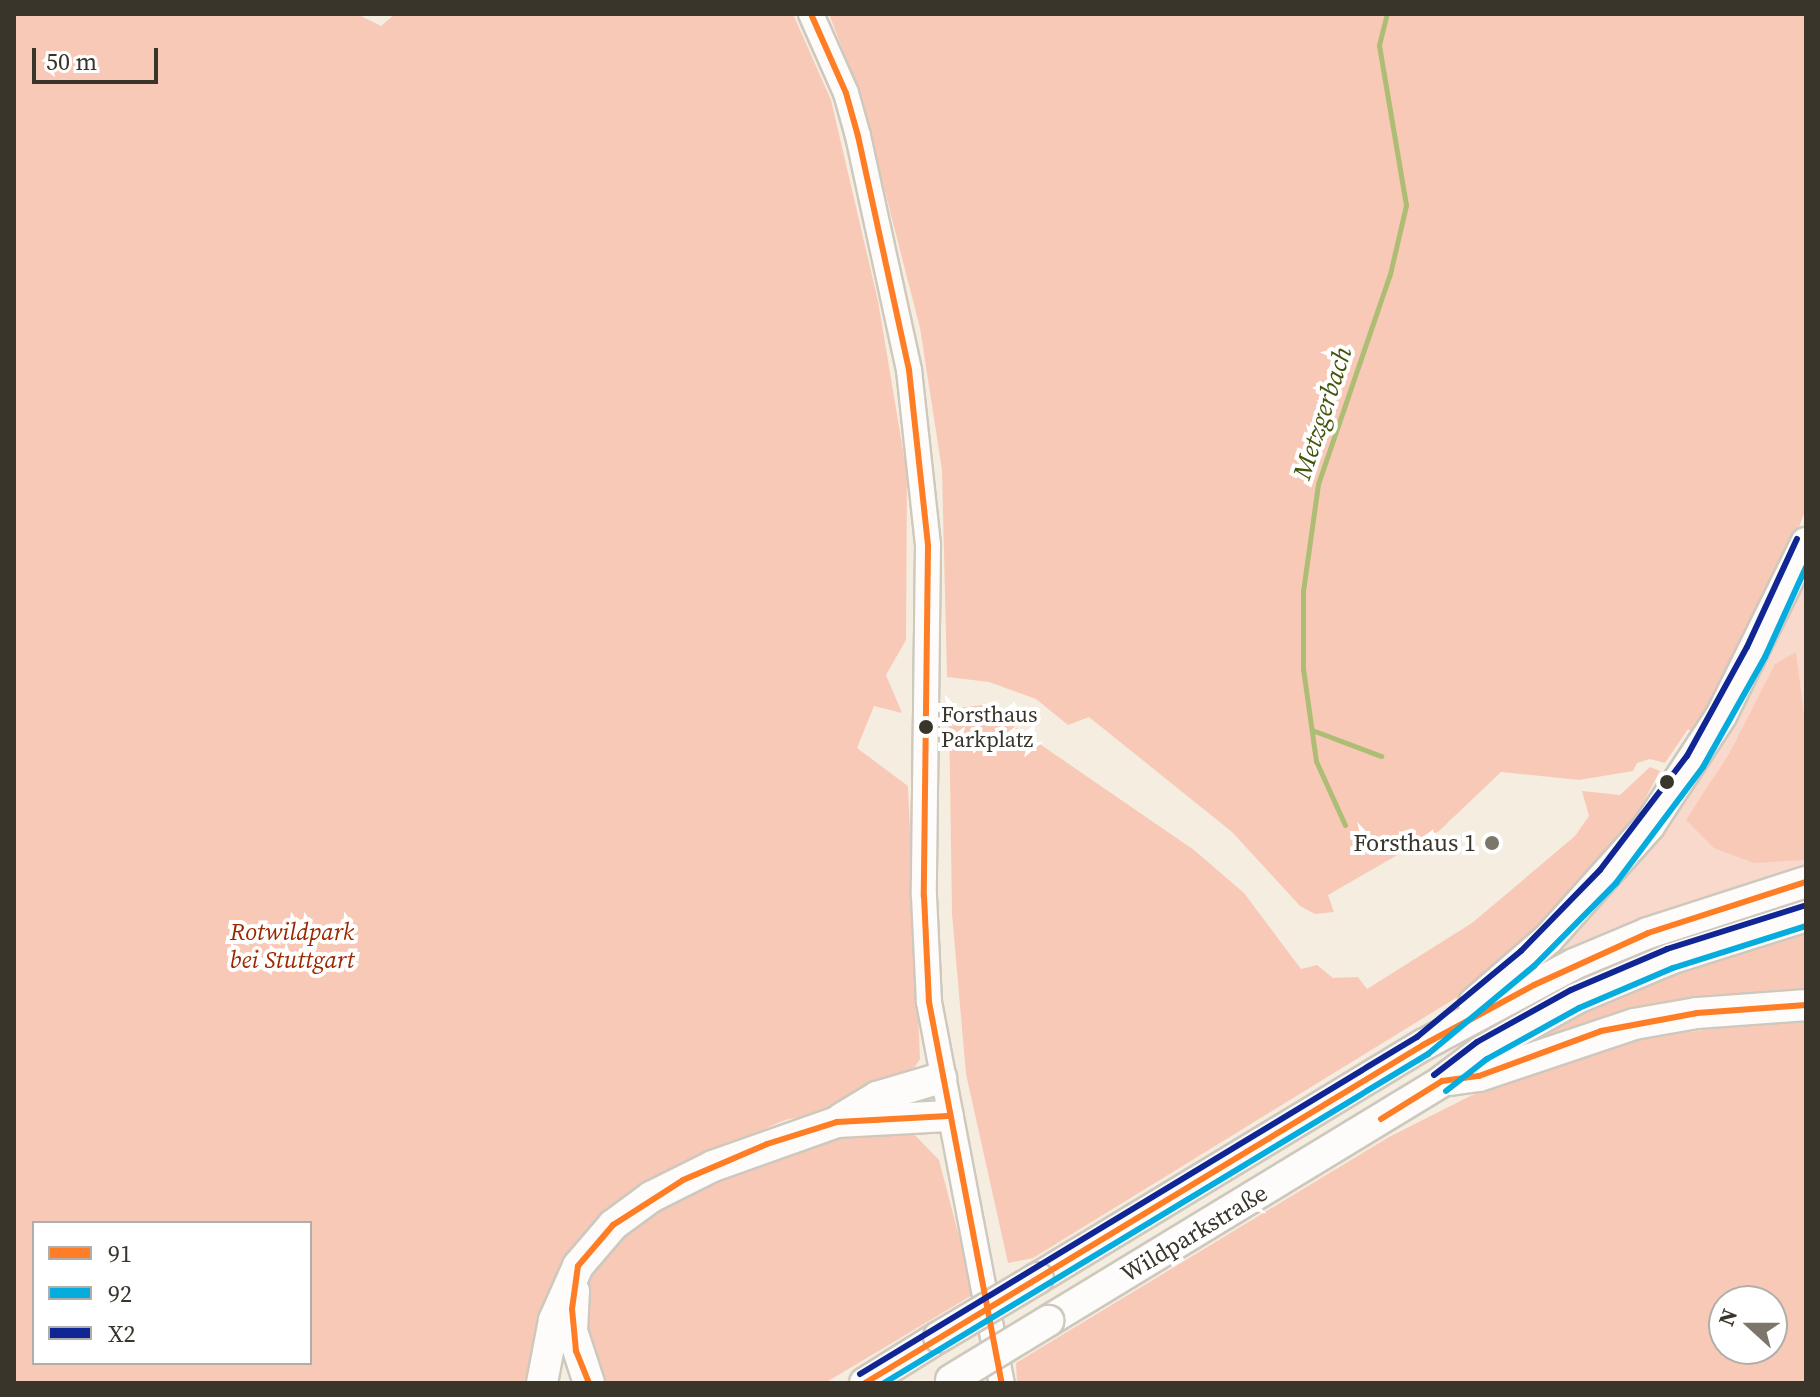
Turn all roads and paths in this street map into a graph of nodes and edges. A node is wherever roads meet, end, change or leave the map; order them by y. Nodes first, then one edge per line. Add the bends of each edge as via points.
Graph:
1 (811, 14) edge
2 (1806, 543) edge
3 (1806, 882) edge
4 (1806, 916) edge
5 (1806, 1005) edge
6 (1423, 1045) junction
7 (941, 1078) junction
8 (1442, 1081) junction
9 (948, 1116) junction
10 (837, 1122) junction
11 (578, 1266) junction
12 (948, 1381) edge
13 (542, 1383) edge
14 (589, 1383) edge
15 (865, 1383) edge
16 (1002, 1383) edge

1 - 7 street via 846,93 858,136 909,370 921,456 930,639 925,949
2 - 6 highway via 1721,716 1649,826 1548,939
3 - 6 highway via 1610,947
4 - 8 highway, Wildparkstraße via 1670,959 1575,999 1482,1051
5 - 8 highway via 1697,1013 1634,1024 1479,1076
6 - 15 highway, Wildparkstraße, bridge
7 - 9 street
7 - 10 highway via 877,1097
8 - 12 highway, Wildparkstraße, bridge
9 - 10 highway
9 - 16 street
10 - 11 highway via 753,1150 651,1197 613,1225
11 - 13 highway via 554,1320
11 - 14 highway via 572,1331

